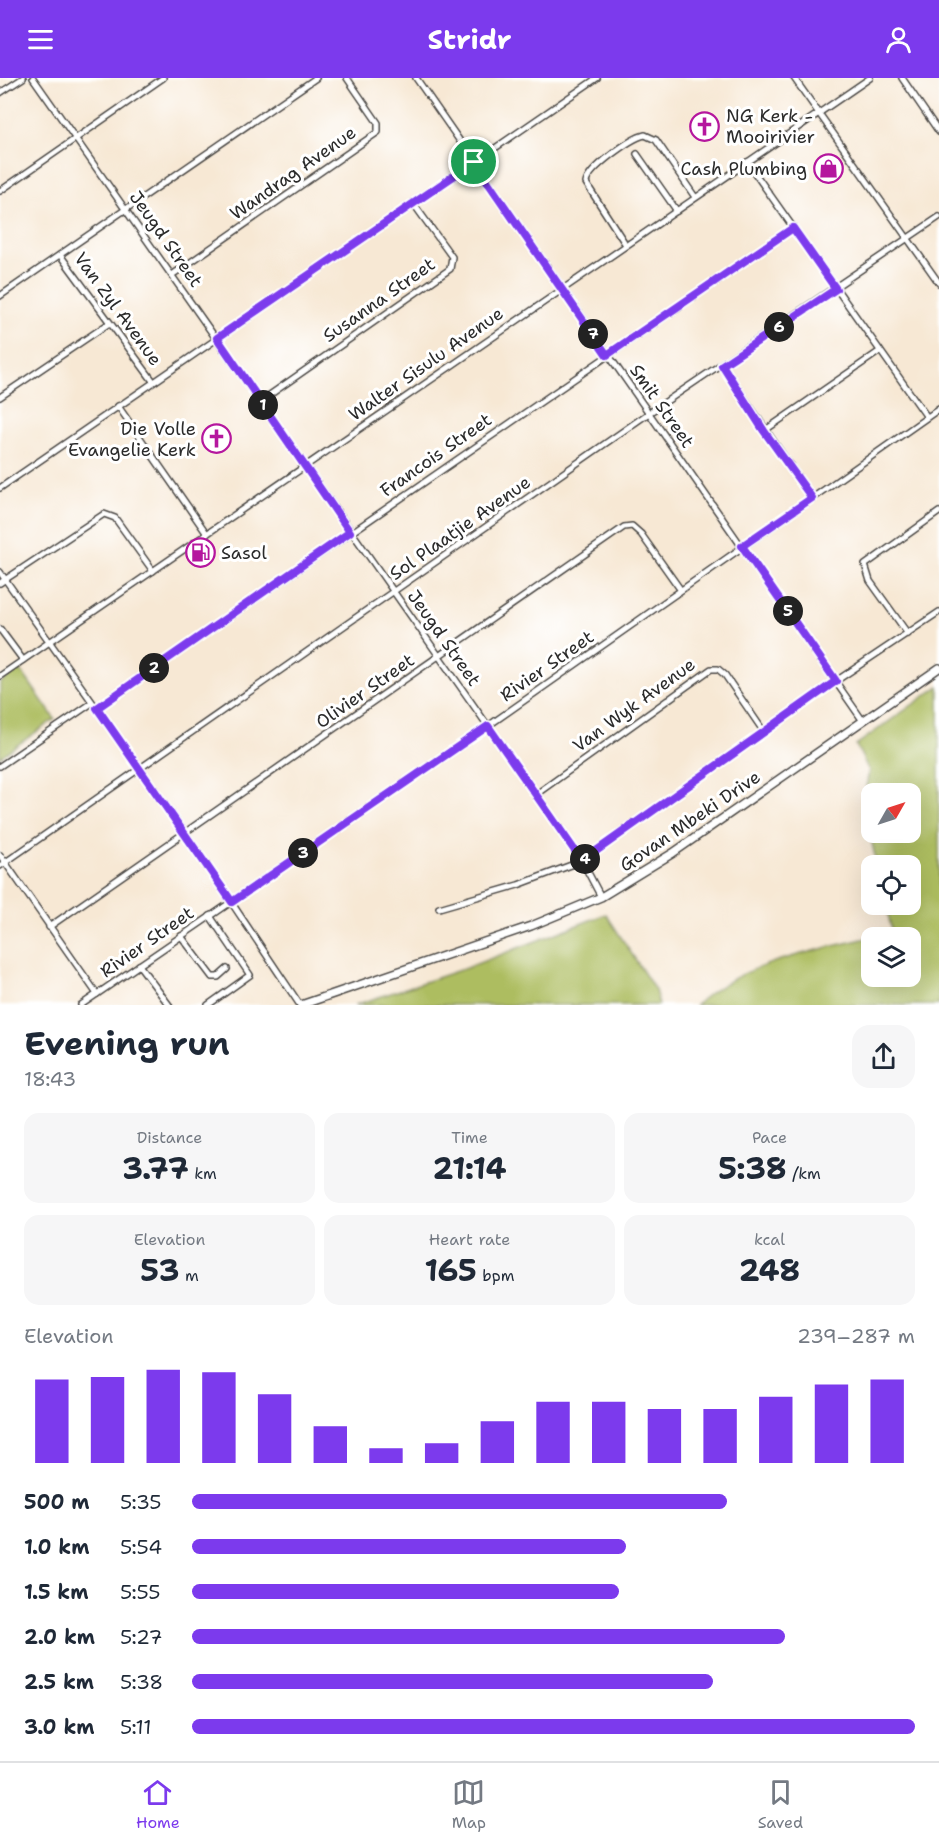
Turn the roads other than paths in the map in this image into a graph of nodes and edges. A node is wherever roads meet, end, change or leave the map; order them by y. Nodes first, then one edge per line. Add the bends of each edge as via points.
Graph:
1 (22, 78) edge
2 (33, 78) edge
3 (163, 78) edge
4 (316, 78) edge
5 (347, 78) edge
6 (416, 78) edge
7 (597, 78) edge
8 (794, 78) edge
9 (870, 78) edge
10 (902, 78) edge
11 (0, 93) edge
12 (818, 113) junction
13 (939, 132) edge
14 (76, 138) junction
15 (637, 153) dead end
16 (485, 155) dead end
17 (474, 162) junction
18 (747, 162) junction
19 (0, 191) edge
20 (695, 197) junction
21 (413, 203) junction
22 (125, 208) junction
23 (677, 211) junction
24 (939, 217) edge
25 (793, 228) junction
26 (908, 239) junction
27 (626, 245) junction
28 (60, 255) junction
29 (172, 275) junction
30 (939, 283) edge
31 (562, 289) junction
32 (836, 289) junction
33 (0, 296) edge
34 (108, 324) junction
35 (217, 338) junction
36 (880, 351) junction
37 (607, 355) junction
38 (722, 365) junction
39 (153, 381) junction
40 (0, 397) edge
41 (261, 401) junction
42 (118, 406) junction
43 (939, 409) edge
44 (649, 413) junction
45 (927, 417) junction
46 (764, 431) junction
47 (304, 466) junction
48 (0, 488) edge
49 (812, 498) junction
50 (939, 512) edge
51 (350, 532) junction
52 (207, 534) junction
53 (742, 546) junction
54 (153, 571) junction
55 (0, 572) edge
56 (2, 581) edge
57 (680, 588) junction
58 (393, 592) junction
59 (939, 612) edge
60 (0, 629) edge
61 (908, 634) junction
62 (49, 642) junction
63 (439, 657) junction
64 (23, 660) junction
65 (0, 667) edge
66 (939, 668) edge
67 (2, 674) edge
68 (836, 681) junction
69 (92, 703) junction
70 (97, 708) junction
71 (863, 721) junction
72 (488, 726) junction
73 (764, 732) junction
74 (0, 766) edge
75 (139, 770) junction
76 (534, 795) junction
77 (185, 834) junction
78 (0, 855) edge
79 (582, 861) junction
80 (3, 864) edge
81 (601, 897) junction
82 (232, 902) junction
83 (439, 908) dead end
84 (210, 916) junction
85 (49, 927) junction
86 (181, 936) junction
87 (139, 966) junction
88 (227, 969) dead end
89 (97, 994) junction
90 (81, 1005) edge
91 (169, 1005) edge
92 (208, 1005) edge
93 (301, 1005) edge

1 - 11 street
2 - 14 street, Jeugd Street
3 - 14 street
4 - 22 street
5 - 29 street, Wandrag Avenue via 378,123 378,132
6 - 17 street, Smit Street
7 - 16 street
8 - 12 street
9 - 12 street, Walter Sisulu Avenue
10 - 13 street
12 - 18 street, Walter Sisulu Avenue
12 - 26 street
14 - 19 street
14 - 22 street, Jeugd Street
15 - 23 street
17 - 21 street
17 - 31 street, Smit Street
18 - 20 street, Walter Sisulu Avenue
18 - 25 street
20 - 23 street, Walter Sisulu Avenue
20 - 27 street via 656,140 645,135 634,140 590,173 586,183
21 - 35 street
21 - 41 street, Susanna Street via 452,257 450,269
22 - 28 street
22 - 29 street, Jeugd Street
23 - 27 street, Walter Sisulu Avenue
24 - 26 street, Sol Plaatjie Avenue
25 - 32 street
25 - 37 street, Francois Street
26 - 30 street
26 - 32 street, Sol Plaatjie Avenue
27 - 31 street, Walter Sisulu Avenue
28 - 33 street
28 - 34 street, Van Zyl Avenue
29 - 35 street, Jeugd Street
31 - 37 street, Smit Street
31 - 47 street, Walter Sisulu Avenue
32 - 36 street
32 - 38 street, Sol Plaatjie Avenue
34 - 39 street, Van Zyl Avenue
34 - 40 street
35 - 39 street
35 - 41 street, Jeugd Street
36 - 45 street
36 - 46 street
37 - 44 street, Smit Street
37 - 51 street, Francois Street
38 - 44 street, Sol Plaatjie Avenue
38 - 46 street
39 - 42 street
41 - 47 street, Jeugd Street
42 - 48 street
42 - 52 street
43 - 45 street, Rivier Street
44 - 53 street, Smit Street
44 - 58 street, Sol Plaatjie Avenue
45 - 49 street, Rivier Street
46 - 49 street
47 - 51 street, Jeugd Street
47 - 52 street, Walter Sisulu Avenue
49 - 53 street, Rivier Street
50 - 61 street via 865,566 870,581
51 - 58 street, Jeugd Street
51 - 70 street, Francois Street
52 - 54 street, Walter Sisulu Avenue
53 - 57 street, Rivier Street
53 - 68 street, Smit Street
54 - 56 street via 115,518 104,514
54 - 62 street, Walter Sisulu Avenue
55 - 56 street
56 - 62 street
57 - 63 street, Olivier Street via 641,534 628,526
57 - 72 street, Rivier Street
58 - 63 street, Jeugd Street
58 - 75 street, Sol Plaatjie Avenue
59 - 61 street
60 - 64 street
61 - 68 street
62 - 64 street, Walter Sisulu Avenue
62 - 69 street
63 - 72 street, Jeugd Street
63 - 77 street, Olivier Street
64 - 67 street, Walter Sisulu Avenue
65 - 67 street
66 - 71 main road, Govan Mbeki Drive
68 - 71 street, Smit Street
68 - 73 street
69 - 70 street
69 - 74 street
70 - 75 street
71 - 81 main road, Govan Mbeki Drive via 674,853
72 - 76 street, Jeugd Street
72 - 82 street, Rivier Street
73 - 76 street, Van Wyk Avenue via 725,675 711,669
73 - 79 street
75 - 77 street
75 - 80 street, Sol Plaatjie Avenue
76 - 79 street, Jeugd Street
77 - 82 street
77 - 85 street, Olivier Street
78 - 80 street
79 - 81 street, Jeugd Street
79 - 83 street
80 - 85 street
81 - 93 main road, Govan Mbeki Drive via 531,926
82 - 84 street, Rivier Street
82 - 93 street
84 - 86 street, Rivier Street
84 - 92 street via 250,975
85 - 89 street
86 - 87 street, Rivier Street
86 - 88 street via 212,977
87 - 89 street, Rivier Street
87 - 91 street
89 - 90 street, Rivier Street

